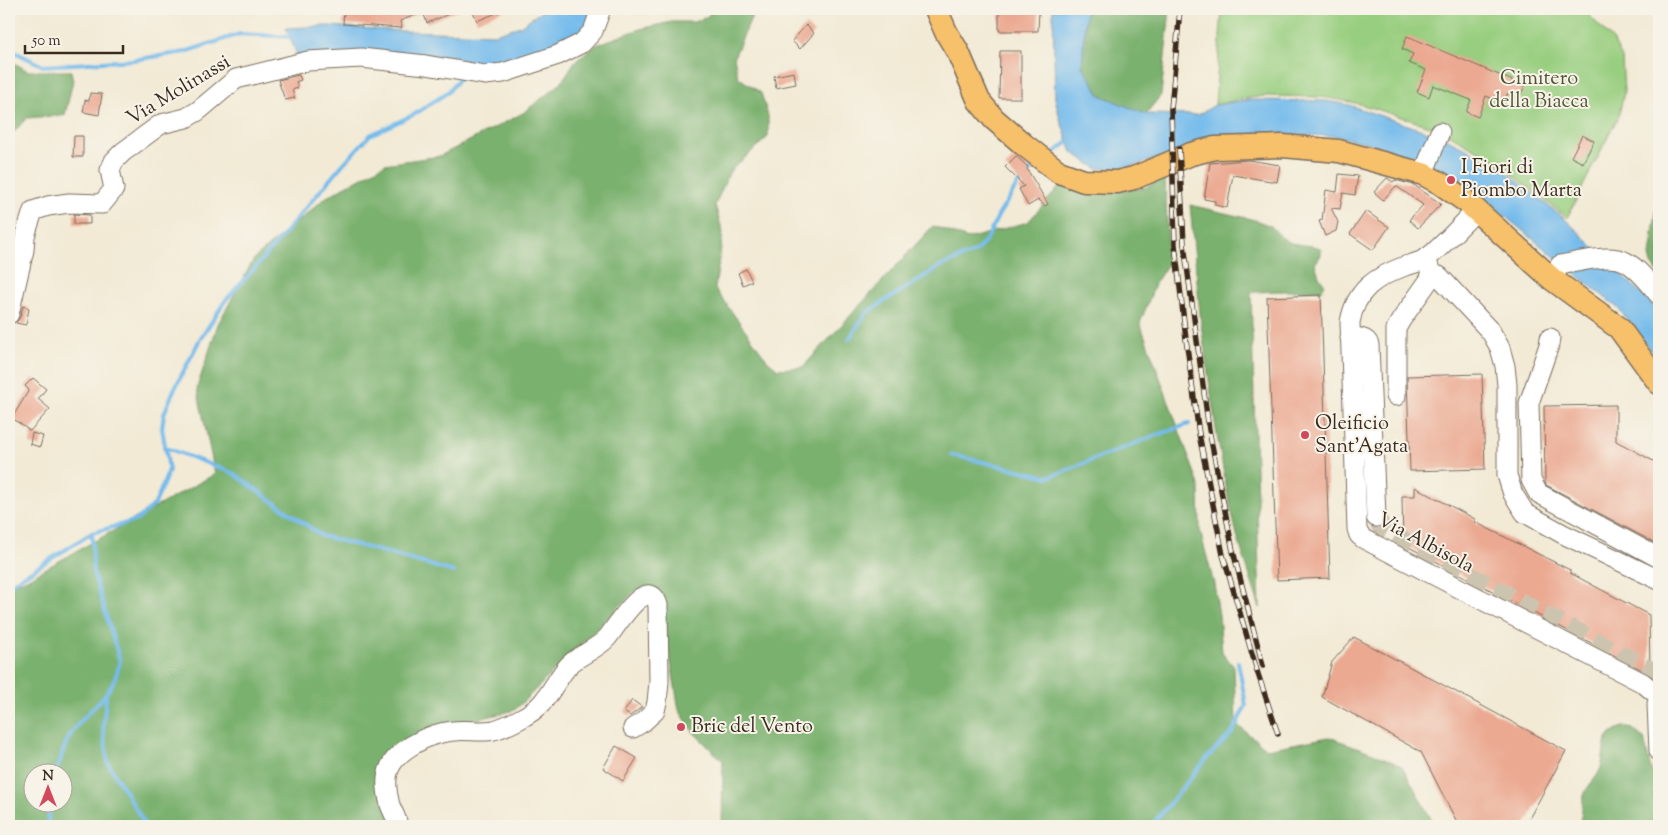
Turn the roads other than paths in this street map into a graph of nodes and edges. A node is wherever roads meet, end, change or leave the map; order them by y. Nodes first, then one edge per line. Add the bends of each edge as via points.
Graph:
1 (601, 9) edge
2 (936, 9) edge
3 (1440, 132) dead end
4 (1425, 170) junction
5 (1477, 210) junction
6 (16, 255) edge
7 (1429, 267) junction
8 (1556, 272) junction
9 (1659, 296) edge
10 (9, 314) edge
11 (1350, 338) junction
12 (1550, 338) dead end
13 (1659, 384) edge
14 (1371, 402) junction
15 (1376, 517) tunnel mouth
16 (1659, 558) edge
17 (1659, 580) edge
18 (633, 728) dead end
19 (1659, 751) edge
20 (398, 826) edge

1 - 6 street, Via Molinassi via 593,31 582,43 558,55 503,73 485,75 361,58 308,62 236,80 198,111 186,118 161,124 123,152 110,170 114,188 102,204 69,203 33,211
2 - 4 main road via 979,101 1023,144 1054,169 1072,178 1094,183 1117,182 1215,148 1283,146 1339,151
3 - 4 street
4 - 5 main road
5 - 7 street, Via Albisola
5 - 8 main road
6 - 10 street
7 - 11 street, Via Albisola via 1384,274 1362,292 1352,312
7 - 14 street via 1396,329 1402,398
7 - 17 street via 1491,332 1500,348 1507,385 1507,475 1513,494 1525,513
8 - 9 street via 1608,258 1625,261
8 - 13 main road via 1619,328
11 - 14 street via 1358,337 1368,342
11 - 19 street, Via Albisola via 1359,535 1643,683 1658,696
12 - 16 street via 1528,403 1530,480 1538,493
14 - 15 street
18 - 20 street via 655,711 658,702 658,605 654,597 646,595 632,605 606,640 565,669 535,709 493,730 453,731 434,736 397,756 386,779 390,805

